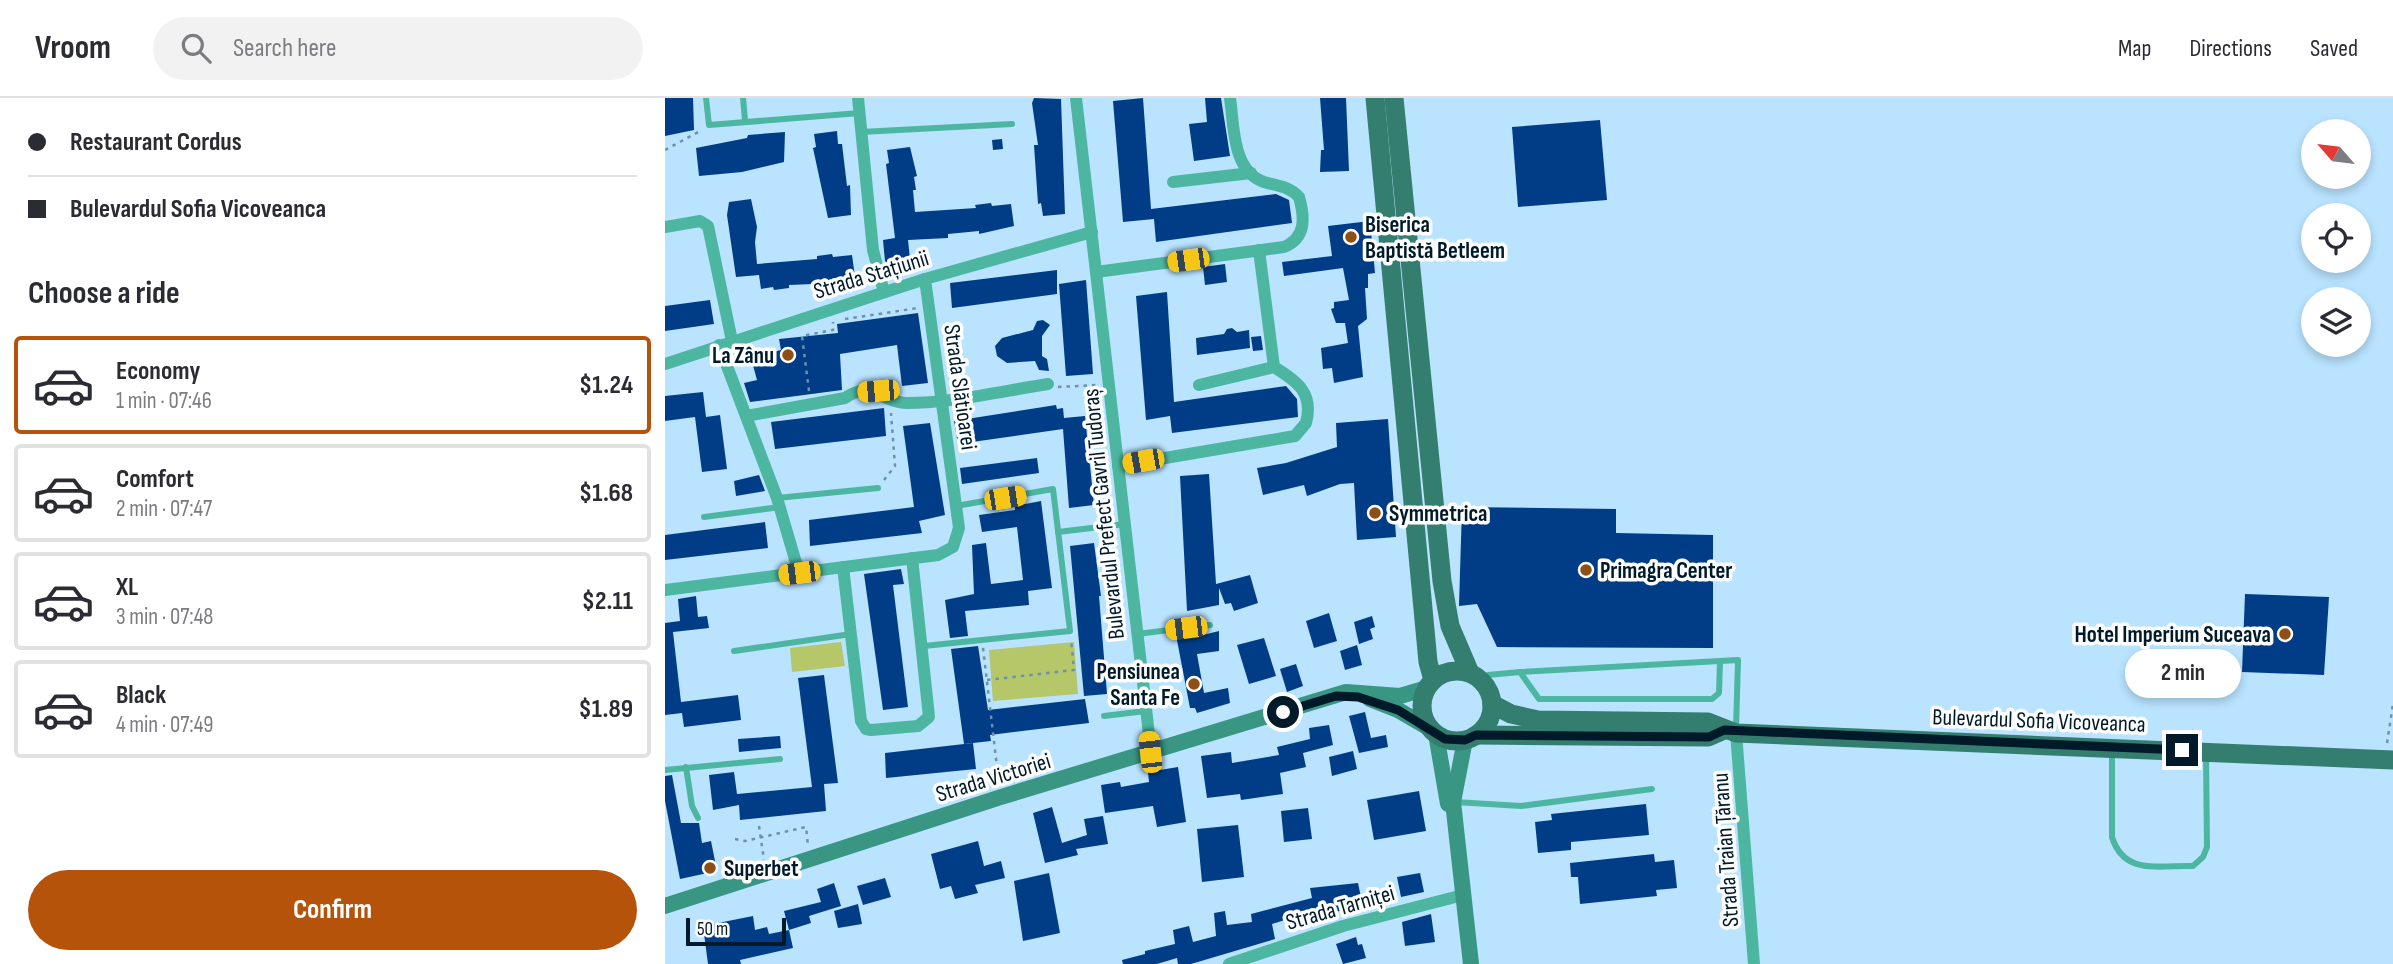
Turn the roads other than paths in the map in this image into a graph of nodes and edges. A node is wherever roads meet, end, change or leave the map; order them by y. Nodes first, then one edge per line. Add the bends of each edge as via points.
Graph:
1 (706, 98) edge
2 (743, 98) edge
3 (858, 98) edge
4 (1076, 98) edge
5 (1230, 98) edge
6 (1375, 98) edge
7 (1394, 98) edge
8 (860, 113) junction
9 (745, 120) junction
10 (1012, 124) dead end
11 (862, 132) junction
12 (1251, 173) junction
13 (1173, 182) dead end
14 (665, 227) edge
15 (1092, 232) junction
16 (1259, 250) junction
17 (1096, 272) junction
18 (925, 279) junction
19 (884, 292) junction
20 (732, 341) junction
21 (719, 345) junction
22 (665, 364) edge
23 (1274, 368) junction
24 (1048, 384) road end
25 (1199, 385) dead end
26 (943, 400) junction
27 (746, 416) junction
28 (1118, 466) junction
29 (878, 488) road end
30 (778, 502) junction
31 (956, 506) junction
32 (704, 517) dead end
33 (1125, 524) junction
34 (1058, 532) junction
35 (912, 558) junction
36 (843, 567) junction
37 (799, 573) junction
38 (665, 590) edge
39 (1210, 625) dead end
40 (851, 634) junction
41 (1137, 634) junction
42 (924, 646) junction
43 (734, 651) dead end
44 (1720, 662) junction
45 (1520, 672) junction
46 (1470, 673) junction
47 (1430, 684) junction
48 (1489, 695) junction
49 (1336, 696) junction
50 (1146, 710) junction
51 (1104, 716) dead end
52 (1433, 731) junction
53 (1730, 732) junction
54 (1470, 738) junction
55 (2112, 748) junction
56 (2206, 751) junction
57 (1150, 752) junction
58 (780, 759) dead end
59 (2389, 760) edge
60 (686, 767) junction
61 (665, 770) edge
62 (1652, 789) dead end
63 (1451, 807) junction
64 (698, 818) dead end
65 (1463, 895) junction
66 (665, 906) edge
67 (1229, 964) edge
68 (1471, 964) edge
69 (1754, 964) edge

1 - 9 lane via 709,125
2 - 9 lane
3 - 8 street
4 - 15 street, Bulevardul Prefect Gavril Tudoraș
5 - 12 street via 1237,147
6 - 47 main road
7 - 46 main road via 1442,581 1450,626
8 - 9 lane
8 - 11 street
10 - 11 lane
11 - 19 street via 873,250
12 - 13 street
12 - 16 street via 1260,181 1289,188 1300,203 1299,240
14 - 20 street via 699,221 708,226
15 - 17 street, Bulevardul Prefect Gavril Tudoraș
15 - 18 street, Strada Stațiunii
16 - 17 street
16 - 23 street
17 - 28 street, Bulevardul Prefect Gavril Tudoraș
18 - 19 street, Strada Stațiunii
18 - 26 street, Strada Slătioarei
19 - 20 street, Strada Stațiunii
20 - 21 street, Strada Stațiunii
21 - 22 street, Strada Stațiunii
21 - 27 street
23 - 25 street
23 - 28 street via 1306,391 1306,423 1295,436
24 - 26 street
26 - 27 street via 904,403 878,391 852,393
26 - 31 street, Strada Slătioarei
27 - 30 street
28 - 33 street, Bulevardul Prefect Gavril Tudoraș
29 - 30 lane
30 - 32 lane
30 - 37 street
31 - 34 lane via 1053,489
31 - 35 street, Strada Slătioarei via 957,542 946,552
33 - 34 lane
33 - 41 street, Bulevardul Prefect Gavril Tudoraș
34 - 42 lane via 1070,631
35 - 36 street
35 - 42 street
36 - 37 street
36 - 40 street
37 - 38 street
39 - 41 lane
40 - 42 street via 861,721 871,730 918,726 929,717
40 - 43 lane
41 - 50 street, Bulevardul Prefect Gavril Tudoraș
44 - 45 lane
44 - 45 lane via 1719,693 1712,699 1539,699
44 - 53 lane via 1738,660
45 - 48 lane via 1487,675
46 - 47 main road via 1450,671
46 - 48 main road
47 - 49 street, Strada Victoriei via 1400,696 1352,690
47 - 52 main road via 1422,708
48 - 53 main road, Bulevardul Sofia Vicoveanca via 1511,714 1538,720 1707,722
48 - 54 main road via 1485,727
49 - 52 street, Strada Victoriei via 1381,703
49 - 57 street, Strada Victoriei
50 - 51 lane
50 - 57 street, Bulevardul Prefect Gavril Tudoraș
52 - 54 main road via 1445,739
52 - 63 street
53 - 54 main road, Bulevardul Sofia Vicoveanca via 1709,737
53 - 55 main road, Bulevardul Sofia Vicoveanca
53 - 69 street, Strada Traian Țăranu
54 - 63 street via 1458,764
55 - 56 main road, Bulevardul Sofia Vicoveanca
55 - 56 lane via 2112,837 2126,862 2136,865 2193,866 2203,857 2207,847
56 - 59 main road, Bulevardul Sofia Vicoveanca
57 - 66 street, Strada Victoriei
58 - 60 lane
60 - 61 lane
60 - 64 lane
62 - 63 lane via 1521,806
63 - 65 street
65 - 67 street, Strada Tarniței via 1343,926
65 - 68 street

